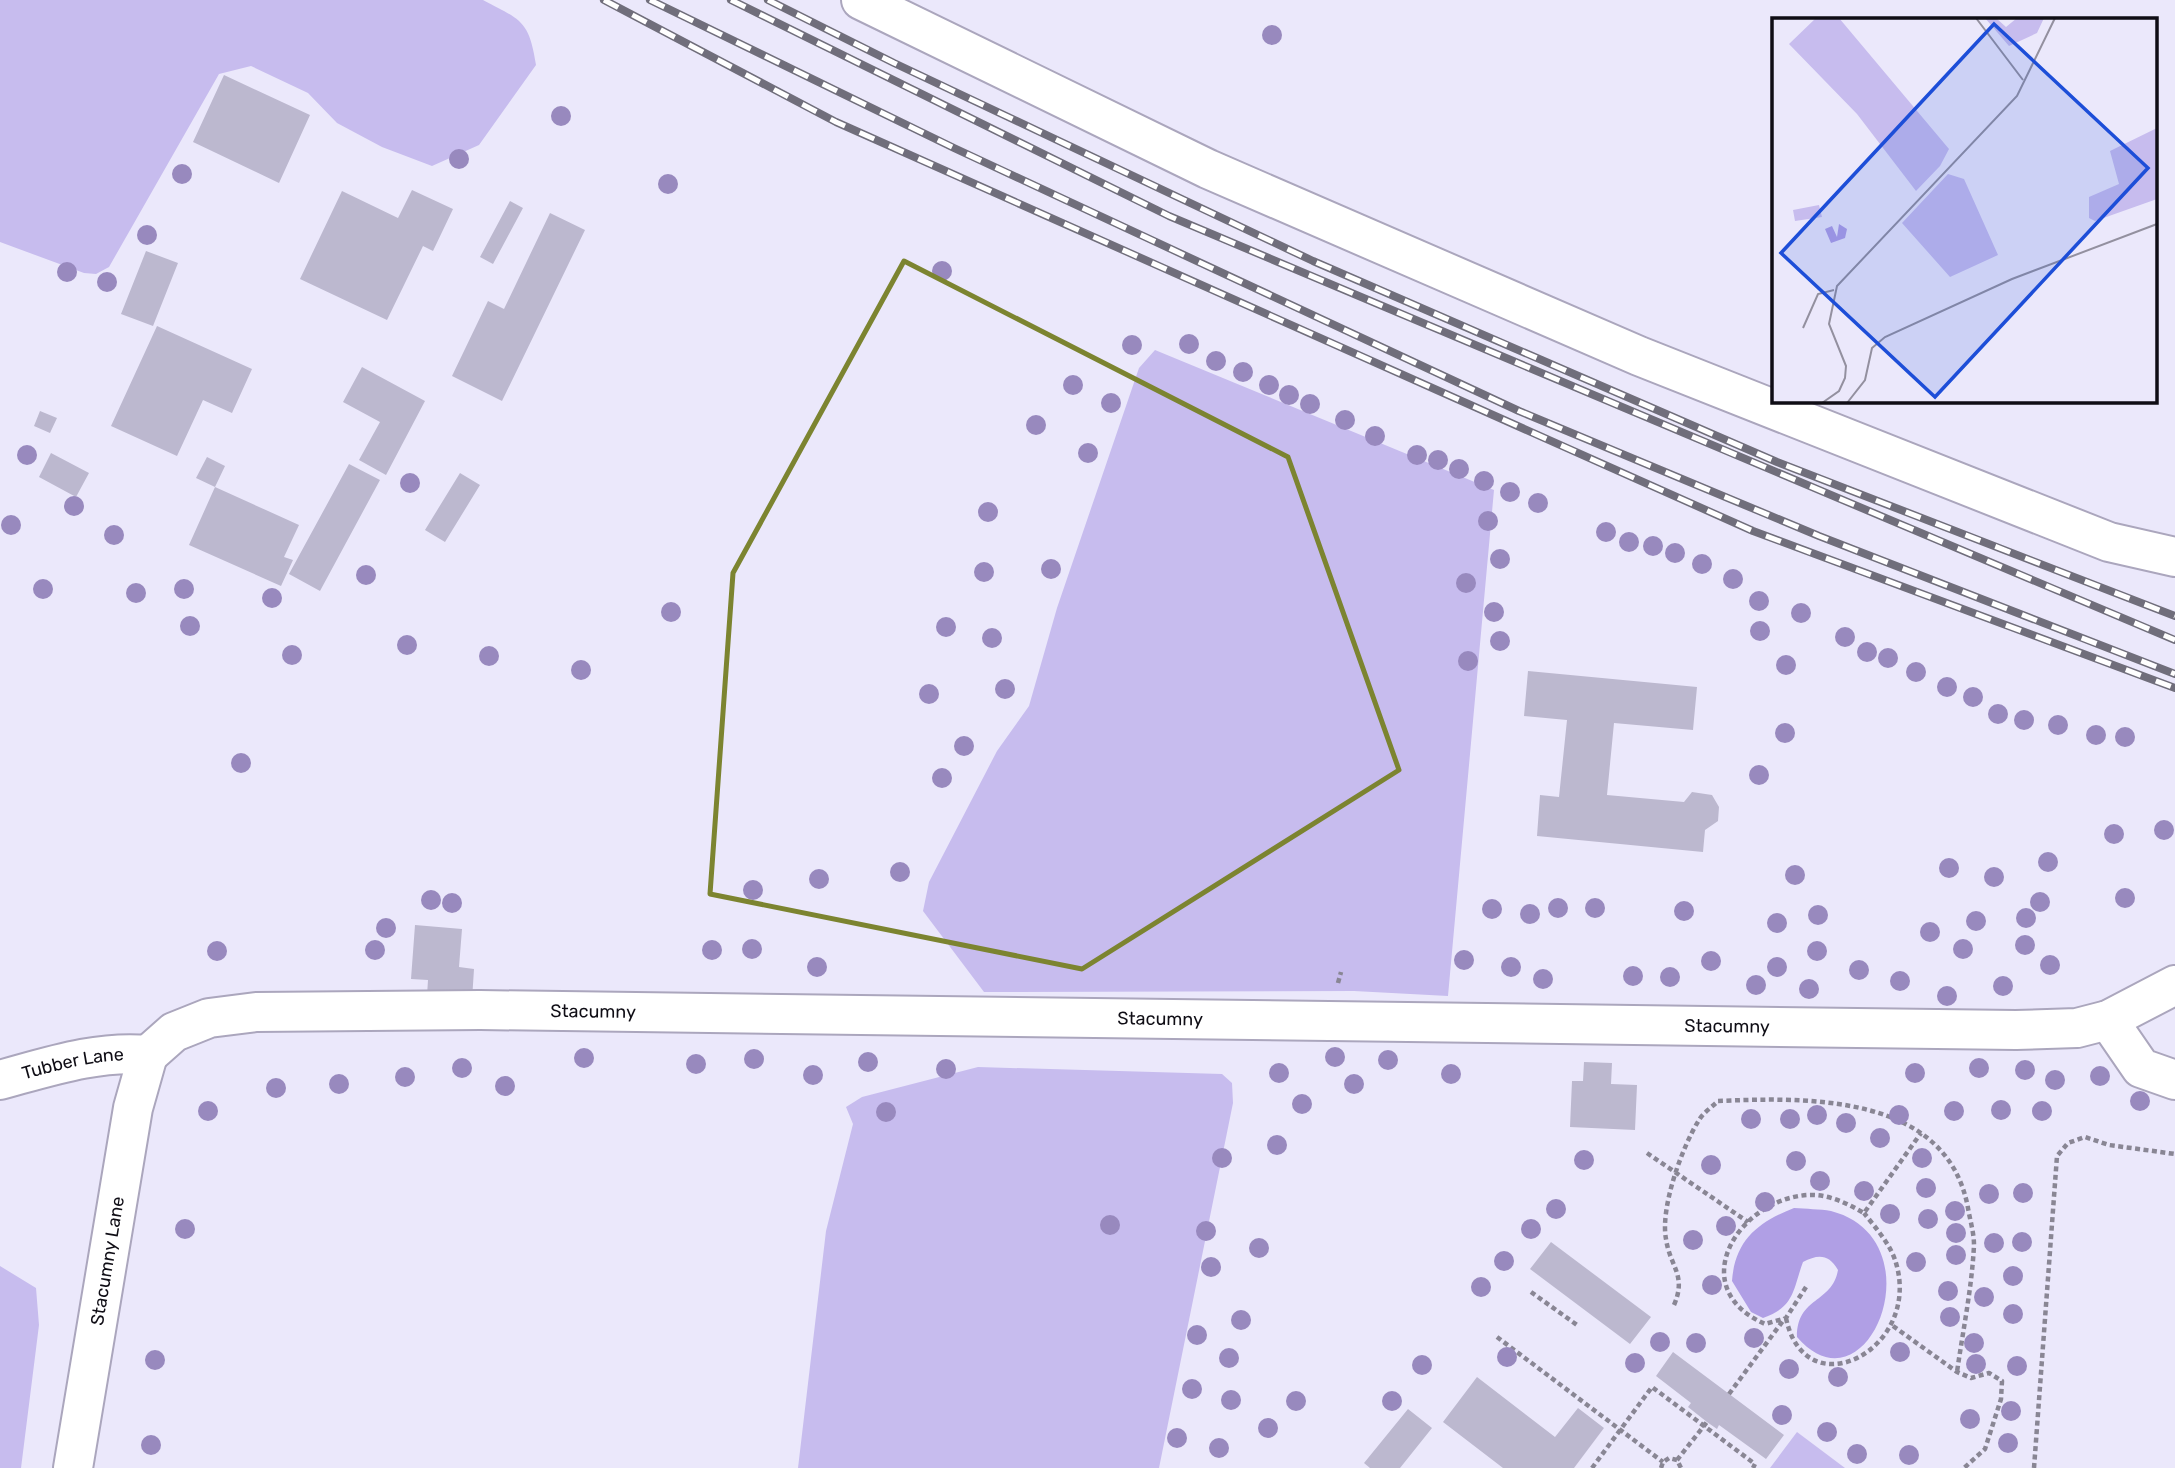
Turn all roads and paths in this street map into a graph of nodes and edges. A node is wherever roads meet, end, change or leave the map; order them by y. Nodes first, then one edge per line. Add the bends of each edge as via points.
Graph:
1 (861, 0) edge
2 (2175, 557) edge
3 (2175, 985) edge
4 (2108, 1020) junction
5 (148, 1055) junction
6 (0, 1080) edge
7 (2175, 1080) edge
8 (1921, 1133) junction
9 (1647, 1153) dead end
10 (2175, 1154) edge
11 (1677, 1174) junction
12 (1864, 1213) junction
13 (1748, 1222) junction
14 (1805, 1287) dead end
15 (1531, 1292) dead end
16 (1674, 1305) dead end
17 (1786, 1318) junction
18 (1577, 1325) dead end
19 (1893, 1326) junction
20 (1497, 1337) dead end
21 (1957, 1372) junction
22 (1729, 1394) dead end
23 (1706, 1424) junction
24 (1621, 1431) junction
25 (1677, 1460) junction
26 (1662, 1465) edge
27 (73, 1468) edge
28 (1592, 1468) edge
29 (1681, 1468) edge
30 (1752, 1468) edge
31 (1964, 1468) edge
32 (2034, 1468) edge

1 - 2 street via 1208,169 1639,356 2109,542
3 - 4 street, Stacumny
4 - 5 street, Stacumny via 2077,1028 2016,1030 480,1010 256,1012 209,1018 174,1032
4 - 7 street via 2141,1068
5 - 6 street, Tubber Lane via 128,1053 72,1061
5 - 27 street, Stacumny Lane via 133,1108
8 - 11 path via 1876,1112 1844,1105 1718,1101 1699,1119
8 - 12 path
8 - 21 path via 1942,1149 1954,1166 1974,1242
9 - 11 path
10 - 32 path via 2085,1137 2068,1143 2057,1156
11 - 13 path
11 - 16 path via 1665,1214 1669,1255 1679,1275
12 - 13 path via 1843,1201 1809,1195 1789,1198
12 - 19 path via 1896,1261 1900,1283
13 - 17 path via 1735,1236 1725,1260 1728,1294 1749,1317 1765,1324
14 - 17 path
15 - 18 path
17 - 19 path via 1790,1336 1805,1356 1840,1364 1872,1349
17 - 22 path
19 - 21 path
20 - 24 path
21 - 31 path via 1971,1378 1989,1373 2002,1381 1985,1449
23 - 24 path via 1652,1387
23 - 25 path
23 - 30 path via 1755,1464
24 - 26 path
24 - 28 path
25 - 26 path via 1670,1458
25 - 29 path

